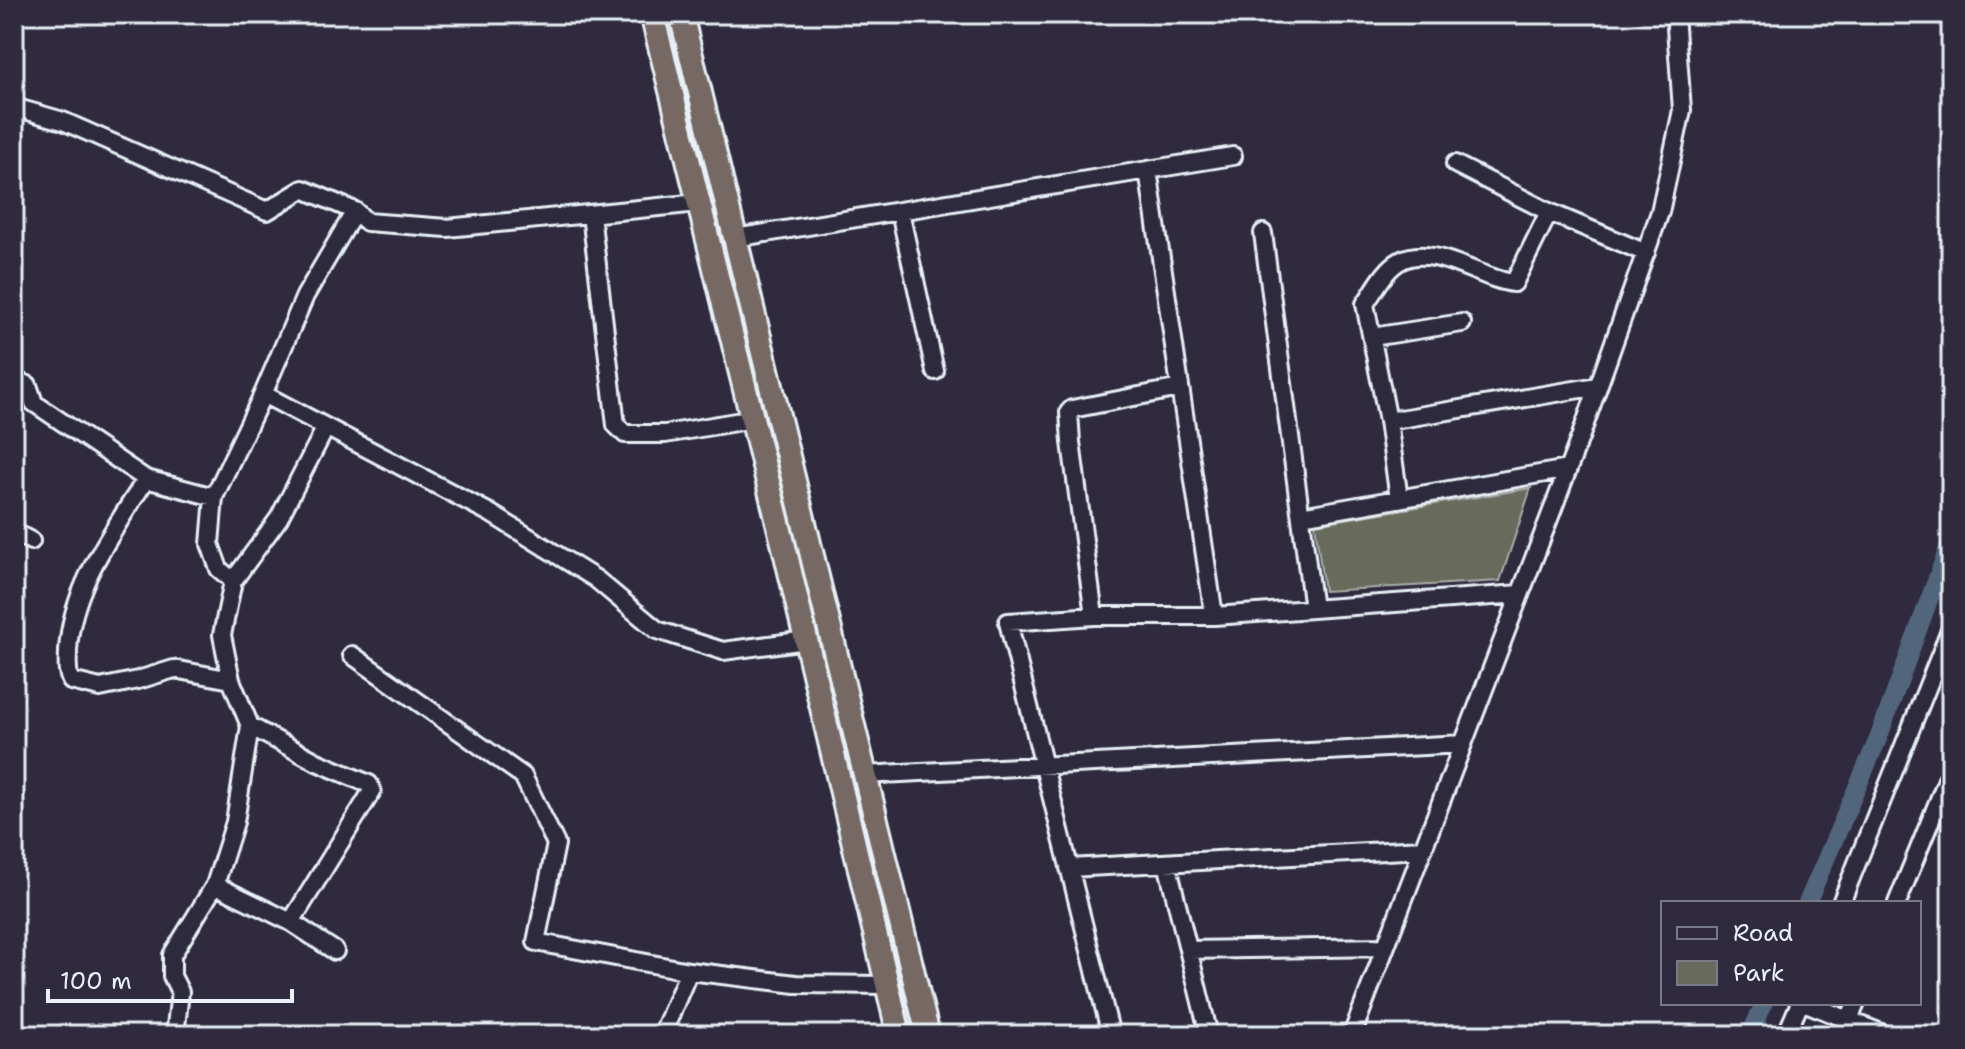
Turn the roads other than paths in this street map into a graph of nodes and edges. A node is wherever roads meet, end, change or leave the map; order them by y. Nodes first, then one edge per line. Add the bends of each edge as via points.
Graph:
1 (682, 14) edge
2 (1675, 14) edge
3 (653, 18) edge
4 (14, 107) edge
5 (1233, 156) dead end
6 (1455, 164) dead end
7 (1148, 170) junction
8 (699, 203) junction
9 (355, 211) junction
10 (900, 212) junction
11 (1549, 212) junction
12 (591, 214) junction
13 (1263, 233) dead end
14 (735, 238) junction
15 (1646, 253) junction
16 (1462, 323) dead end
17 (1372, 337) junction
18 (935, 371) dead end
19 (14, 380) edge
20 (1598, 386) junction
21 (1180, 388) junction
22 (263, 394) junction
23 (753, 419) junction
24 (1388, 421) junction
25 (326, 427) junction
26 (1568, 469) junction
27 (146, 479) junction
28 (214, 497) junction
29 (1399, 499) junction
30 (1301, 516) junction
31 (14, 532) edge
32 (31, 541) dead end
33 (233, 581) junction
34 (1520, 594) junction
35 (1313, 609) junction
36 (1094, 616) junction
37 (1214, 616) junction
38 (1951, 628) edge
39 (807, 640) junction
40 (352, 655) dead end
41 (231, 680) junction
42 (250, 726) junction
43 (1463, 744) junction
44 (1043, 766) junction
45 (1951, 770) edge
46 (863, 775) junction
47 (1423, 849) junction
48 (1167, 863) junction
49 (1069, 868) junction
50 (215, 885) junction
51 (1842, 901) edge
52 (1898, 901) edge
53 (291, 922) junction
54 (1385, 947) junction
55 (1188, 950) junction
56 (335, 951) dead end
57 (689, 971) junction
58 (888, 985) junction
59 (1802, 1005) edge
60 (1808, 1005) edge
61 (1855, 1005) edge
62 (1849, 1020) junction
63 (175, 1035) edge
64 (662, 1035) edge
65 (899, 1035) edge
66 (928, 1035) edge
67 (1111, 1035) edge
68 (1209, 1035) edge
69 (1352, 1035) edge
70 (1786, 1035) edge
71 (1886, 1035) edge

1 - 3 street
1 - 14 highway
2 - 15 street via 1682,110
3 - 8 highway
4 - 9 street via 63,121 267,211 303,189
5 - 7 street
6 - 11 street
7 - 10 street
7 - 21 street
8 - 12 street
8 - 23 highway
9 - 12 street via 367,222 447,228
9 - 22 street via 305,296
10 - 14 street
10 - 18 street
11 - 15 street
11 - 17 street via 1514,283 1430,257 1401,260 1365,304
12 - 23 street via 616,425 625,434 665,434
13 - 30 street
14 - 46 highway
15 - 20 street
16 - 17 street
17 - 24 street
19 - 27 street via 28,385 34,403
20 - 24 street
20 - 26 street
21 - 36 street via 1069,412
21 - 37 street
22 - 25 street
22 - 28 street
23 - 39 highway
24 - 29 street
25 - 33 street via 279,518
25 - 39 street via 490,513 596,579 657,630 723,651
26 - 29 street
26 - 34 street
27 - 28 street
27 - 41 street via 92,565 69,626 67,674 71,681 100,688 174,669
28 - 33 street via 210,544 219,569
29 - 30 street
30 - 35 street
31 - 32 street
33 - 41 street via 222,635
34 - 35 street
34 - 43 street
35 - 37 street
36 - 37 street
36 - 44 street via 1008,622
38 - 51 street
39 - 58 highway
40 - 57 street via 523,776 556,844 536,942
41 - 42 street
42 - 50 street via 235,822
42 - 53 street via 369,784 372,791
43 - 44 street
43 - 47 street
44 - 46 street
44 - 49 street
45 - 52 street
46 - 66 highway
47 - 48 street
47 - 54 street
48 - 49 street
48 - 55 street
49 - 67 street
50 - 53 street
50 - 63 street via 172,955 172,976 180,992
53 - 56 street
54 - 55 street
54 - 69 street
55 - 68 street
57 - 58 street via 796,984
57 - 64 street
58 - 65 highway
59 - 70 street
60 - 62 street
61 - 62 street
62 - 71 street

